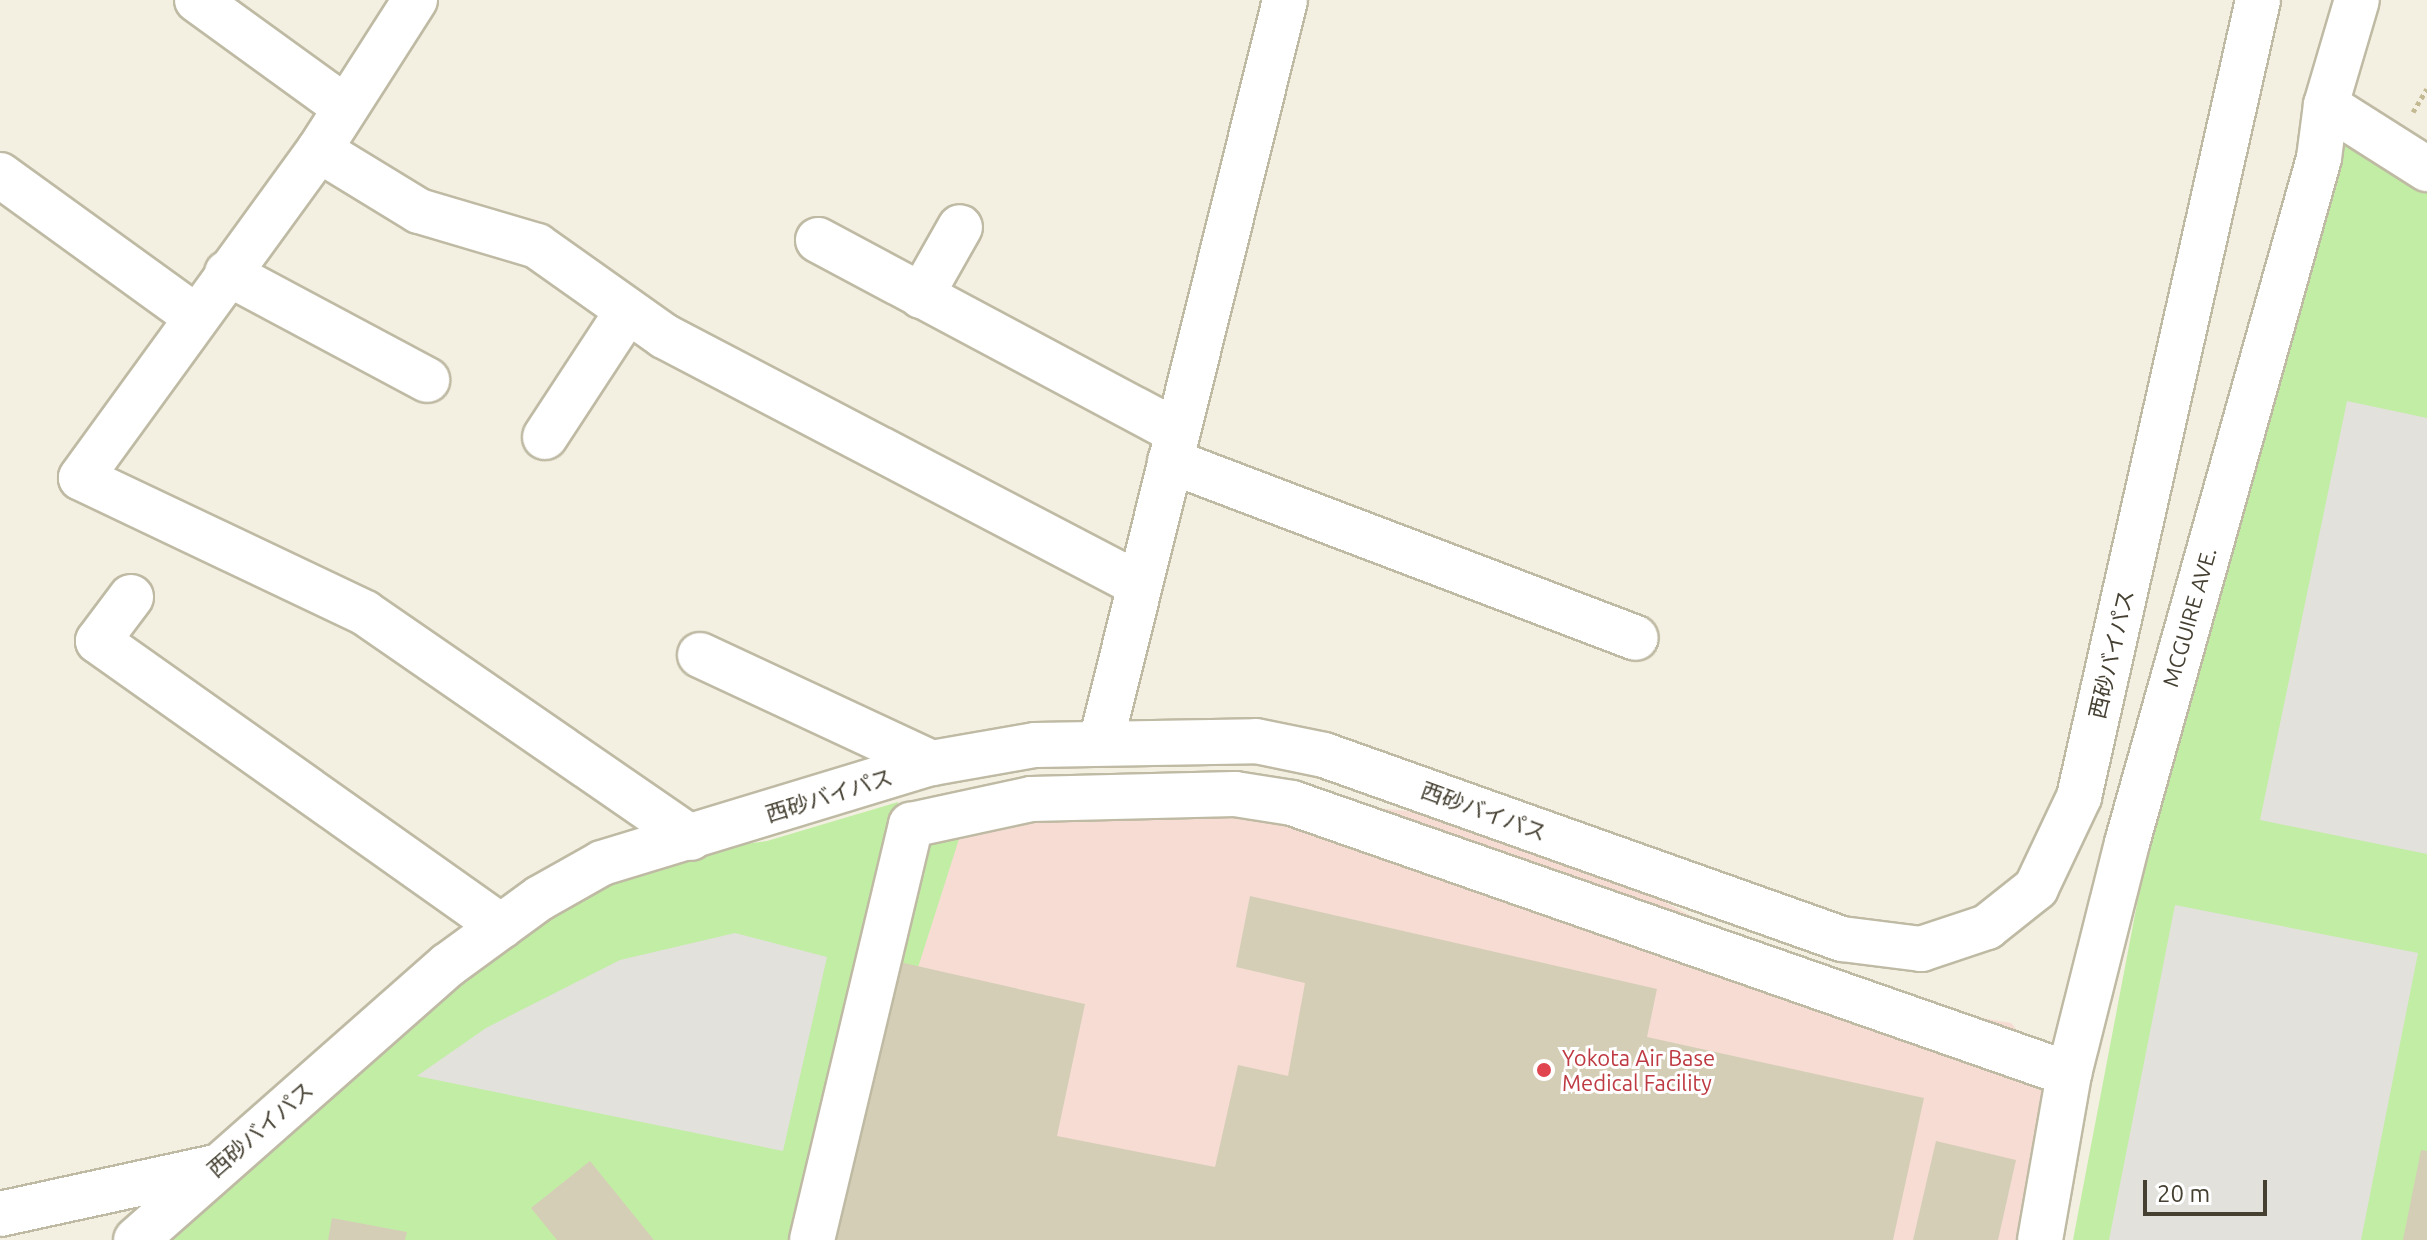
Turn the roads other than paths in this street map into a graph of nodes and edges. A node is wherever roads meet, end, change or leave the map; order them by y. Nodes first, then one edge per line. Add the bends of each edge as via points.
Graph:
1 (197, 0) edge
2 (415, 0) edge
3 (1285, 0) edge
4 (2258, 0) edge
5 (2357, 0) edge
6 (2326, 105) junction
7 (345, 107) junction
8 (319, 150) junction
9 (2427, 169) edge
10 (0, 175) edge
11 (960, 227) dead end
12 (818, 240) dead end
13 (227, 273) junction
14 (921, 296) junction
15 (626, 313) junction
16 (196, 317) junction
17 (427, 380) dead end
18 (545, 437) dead end
19 (1174, 447) junction
20 (1138, 584) junction
21 (131, 597) dead end
22 (1635, 638) dead end
23 (700, 655) dead end
24 (1101, 742) junction
25 (932, 763) junction
26 (691, 838) junction
27 (501, 926) junction
28 (2069, 1074) junction
29 (217, 1166) junction
30 (0, 1214) edge
31 (136, 1240) edge
32 (812, 1240) edge
33 (2040, 1240) edge

1 - 7 street
2 - 7 street
3 - 19 street
4 - 24 street, 西砂バイパス via 2079,797 2036,888 1987,927 1921,949 1842,939 1324,755 1256,741
5 - 6 street, MCGUIRE AVE.
6 - 9 street
6 - 28 street, MCGUIRE AVE. via 2319,158 2161,714
7 - 8 street
8 - 13 street
8 - 15 street via 419,211 537,246
10 - 16 street
11 - 14 street
12 - 14 street
13 - 16 street
13 - 17 street
14 - 19 street
15 - 18 street
15 - 20 street
16 - 26 street via 81,478 365,613
19 - 20 street
19 - 22 street
20 - 24 street
21 - 27 street via 98,641
23 - 25 street
24 - 25 street, 西砂バイパス via 1035,745
25 - 26 street, 西砂バイパス
26 - 27 street, 西砂バイパス via 602,863
27 - 29 street, 西砂バイパス via 448,965
28 - 32 street via 1292,803 1235,794 1031,799 911,825
28 - 33 street, MCGUIRE AVE.
29 - 30 street
29 - 31 street, 西砂バイパス

